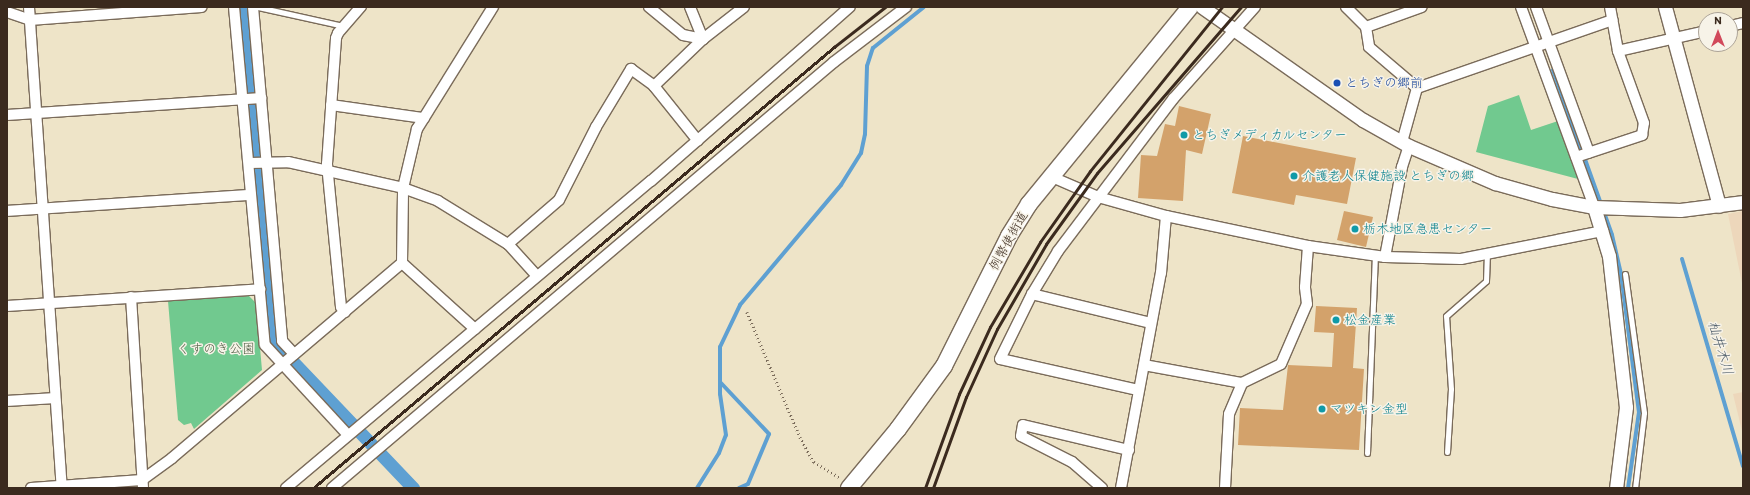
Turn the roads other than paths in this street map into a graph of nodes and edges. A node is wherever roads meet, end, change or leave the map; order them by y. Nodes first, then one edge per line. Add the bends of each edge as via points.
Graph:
1 (29, 7) edge
2 (202, 7) edge
3 (234, 7) edge
4 (253, 7) edge
5 (258, 7) edge
6 (361, 7) edge
7 (649, 7) edge
8 (690, 7) edge
9 (744, 7) edge
10 (906, 7) edge
11 (1190, 7) edge
12 (1202, 7) edge
13 (1255, 7) edge
14 (1346, 7) edge
15 (1422, 7) edge
16 (1521, 7) edge
17 (1536, 7) edge
18 (1610, 7) edge
19 (1665, 7) edge
20 (491, 8) edge
21 (849, 8) edge
22 (7, 12) edge
23 (30, 20) junction
24 (1612, 20) junction
25 (344, 26) junction
26 (1366, 27) junction
27 (1234, 30) junction
28 (1698, 33) edge
29 (702, 39) junction
30 (1673, 39) junction
31 (1549, 42) junction
32 (1536, 47) junction
33 (1618, 51) junction
34 (654, 86) junction
35 (1417, 88) junction
36 (260, 98) junction
37 (242, 99) junction
38 (332, 105) junction
39 (36, 113) junction
40 (7, 115) edge
41 (424, 118) junction
42 (698, 141) junction
43 (1405, 144) junction
44 (1590, 153) junction
45 (1576, 157) junction
46 (266, 163) junction
47 (249, 164) junction
48 (328, 172) junction
49 (1052, 177) junction
50 (403, 188) junction
51 (250, 195) junction
52 (1098, 197) junction
53 (1743, 202) edge
54 (1719, 206) junction
55 (1594, 207) junction
56 (43, 209) junction
57 (7, 211) edge
58 (1166, 216) junction
59 (1604, 231) junction
60 (508, 244) junction
61 (1308, 246) junction
62 (1487, 255) junction
63 (1380, 257) junction
64 (402, 263) junction
65 (1625, 274) dead end
66 (537, 276) junction
67 (260, 289) junction
68 (1032, 294) junction
69 (131, 298) junction
70 (49, 304) junction
71 (7, 306) edge
72 (345, 312) junction
73 (1151, 323) junction
74 (475, 329) junction
75 (294, 354) junction
76 (284, 364) junction
77 (1144, 365) junction
78 (1242, 383) junction
79 (1138, 390) junction
80 (56, 398) junction
81 (7, 401) edge
82 (348, 435) junction
83 (1129, 450) junction
84 (1447, 452) dead end
85 (1367, 453) dead end
86 (143, 484) edge
87 (850, 486) edge
88 (62, 487) edge
89 (31, 488) edge
90 (286, 488) edge
91 (332, 488) edge
92 (1102, 488) edge
93 (1121, 488) edge
94 (1225, 488) edge
95 (1616, 488) edge
96 (1635, 488) edge

1 - 23 street
2 - 23 street
3 - 37 street
4 - 36 street
5 - 25 lane
6 - 25 street
7 - 29 street via 683,35
8 - 29 street
9 - 29 street
10 - 91 street via 828,67
11 - 49 main road, 例幣使街道
12 - 27 street
13 - 27 street
14 - 26 street
15 - 26 street
16 - 32 street
17 - 31 street
18 - 24 street
19 - 30 street
20 - 41 street
21 - 42 street
22 - 23 street
23 - 39 street
24 - 31 street
24 - 33 street
25 - 38 street via 336,38
26 - 35 street via 1369,47
27 - 43 street via 1362,120
27 - 52 street via 1173,99
28 - 30 street
29 - 34 street
30 - 33 street
30 - 54 street
31 - 32 street
31 - 44 street
32 - 35 street
32 - 45 street
33 - 44 street via 1644,123 1642,135
34 - 42 street
34 - 60 street via 631,69 596,127 559,200
35 - 43 street
36 - 37 street
36 - 46 street
37 - 39 street
37 - 47 street
38 - 41 street
38 - 48 street
39 - 40 street
39 - 56 street
41 - 50 street via 417,129
42 - 66 street
43 - 55 street via 1495,183 1552,199
43 - 63 street via 1402,167
44 - 45 street
45 - 55 street
46 - 47 street
46 - 48 street via 288,162
46 - 75 street via 282,341
47 - 51 street
48 - 50 street
48 - 72 street via 342,307
49 - 52 street
49 - 87 main road, 例幣使街道 via 1029,204 1009,236 944,366 898,429
50 - 60 street via 438,201
50 - 64 street
51 - 56 street
51 - 67 street
52 - 58 street
52 - 68 street via 1058,251
53 - 54 street
54 - 55 street via 1680,210
55 - 59 street
56 - 57 street
56 - 70 street
58 - 61 street
58 - 73 street via 1161,273
59 - 62 street
59 - 95 street via 1626,407
60 - 66 street
61 - 63 street
61 - 78 street via 1304,287 1308,304 1281,364
62 - 63 street via 1461,259
62 - 84 lane via 1486,281 1446,316 1451,389
63 - 85 lane
64 - 72 street
64 - 74 street
65 - 96 lane via 1644,413
66 - 74 street
67 - 69 street
67 - 76 street via 265,345
68 - 73 street
68 - 79 street via 1000,359
69 - 70 street
69 - 86 street
70 - 71 street
70 - 80 street
72 - 75 street
73 - 77 street
74 - 82 street
75 - 76 street
76 - 82 street
76 - 86 street
77 - 78 street
77 - 79 street
78 - 94 street via 1229,414
79 - 83 street
80 - 81 street
80 - 88 street
82 - 90 street
83 - 92 street via 1023,425 1021,436 1072,462
83 - 93 street
86 - 88 street
88 - 89 street

